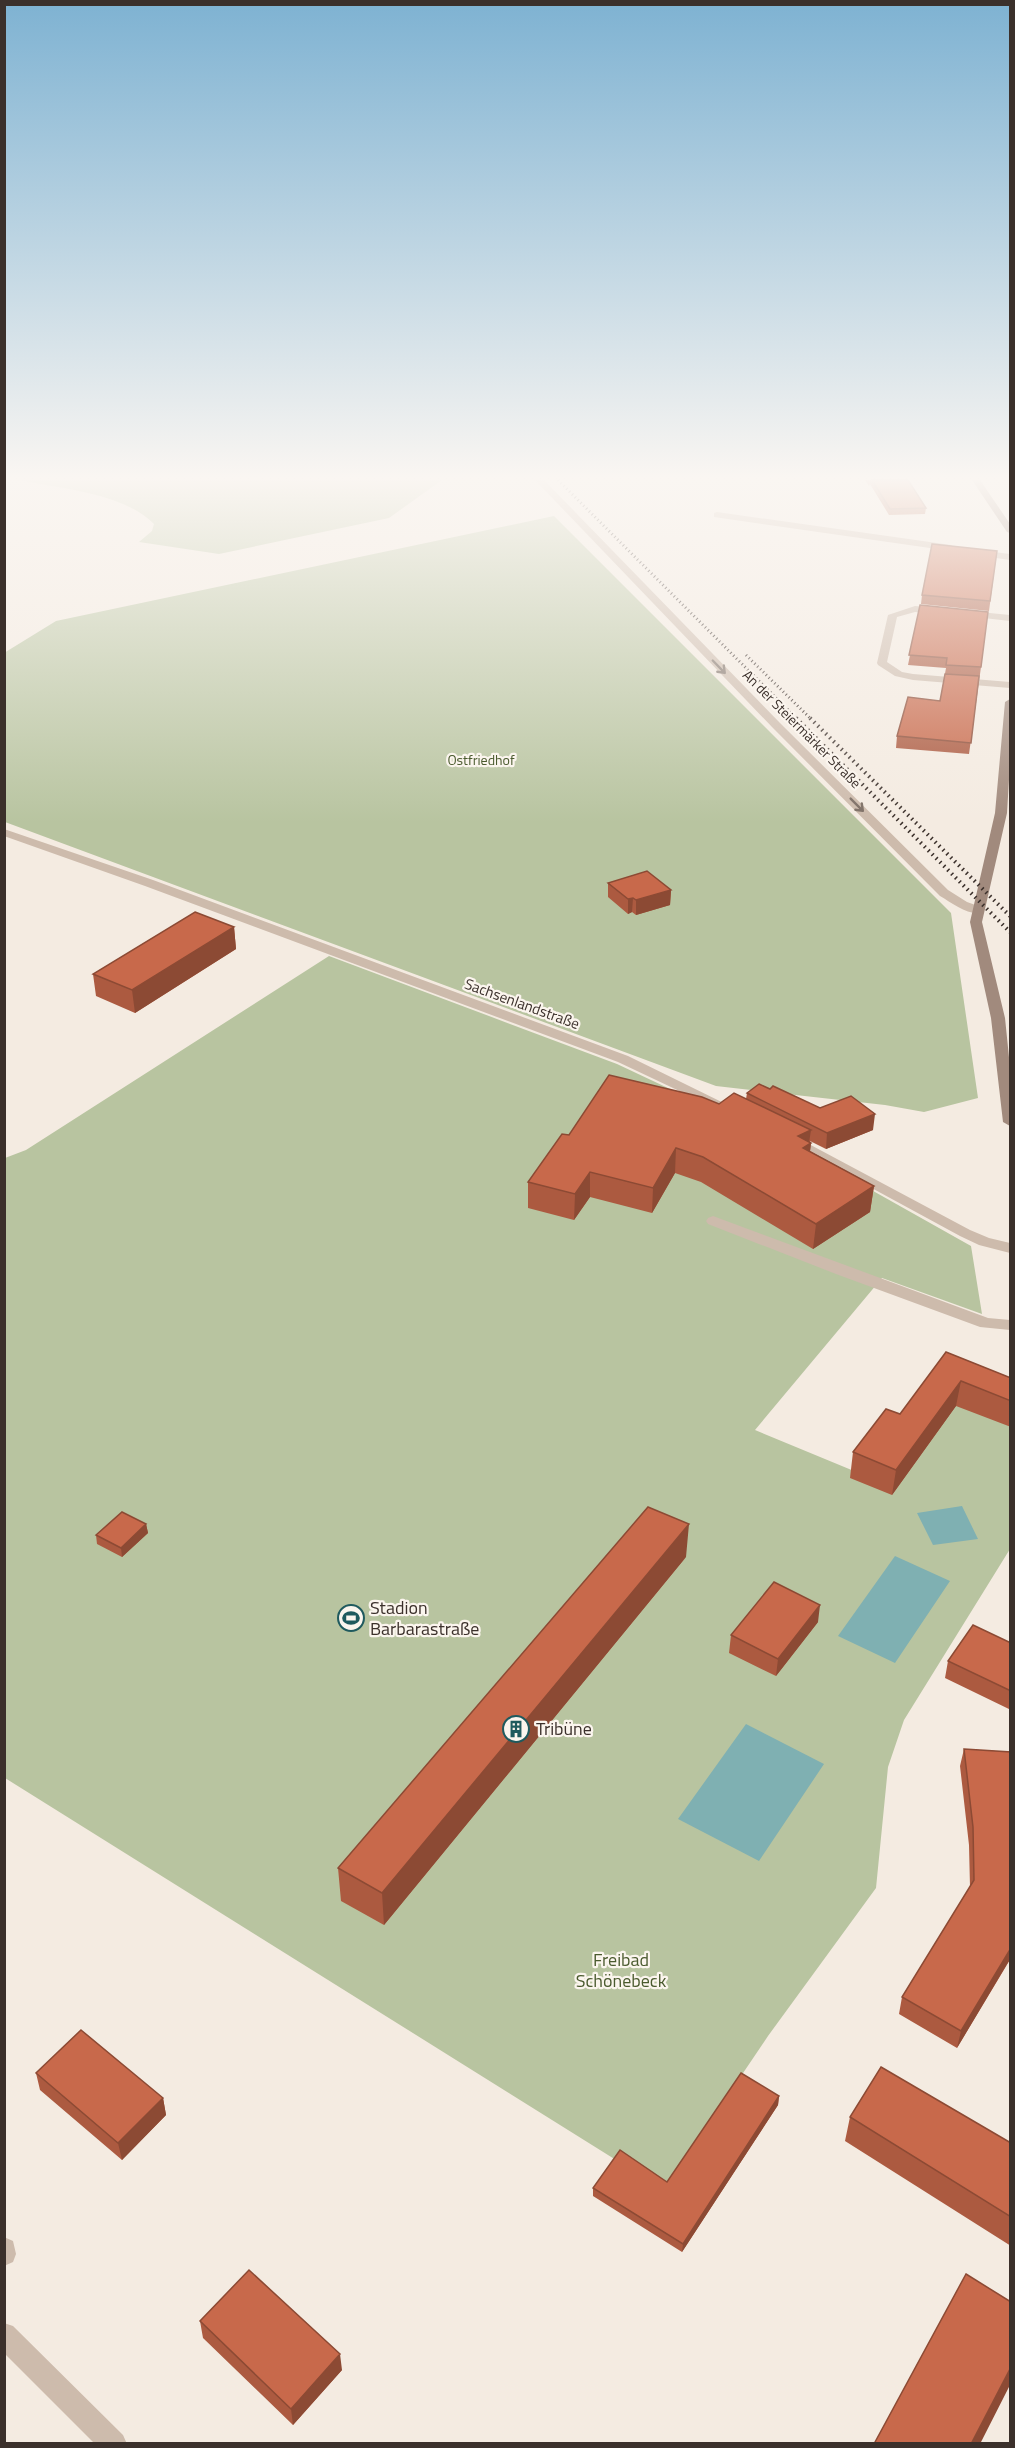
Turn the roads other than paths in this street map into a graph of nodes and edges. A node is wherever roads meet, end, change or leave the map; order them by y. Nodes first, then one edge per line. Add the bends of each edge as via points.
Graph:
1 (649, 594) edge
2 (1011, 618) edge
3 (1011, 685) edge
4 (1011, 702) edge
5 (1008, 765) edge
6 (1006, 811) edge
7 (4, 832) edge
8 (977, 910) junction
9 (746, 1117) edge
10 (1011, 1122) edge
11 (777, 1131) edge
12 (713, 1221) dead end
13 (1011, 1248) edge
14 (1011, 1325) edge
15 (4, 2249) edge
16 (4, 2254) edge
17 (4, 2335) edge
18 (114, 2444) edge

1 -> 8 street, An der Steiermärker Straße via 944,893
2 - 3 street via 915,609 893,615 882,663 899,674 913,677
4 - 5 street
5 - 6 street
6 - 8 street
7 - 9 street, Sachsenlandstraße via 623,1059
8 - 10 street via 978,936 998,1018
11 - 13 street via 965,1233
12 - 14 street via 977,1320
15 - 16 street
17 - 18 street

